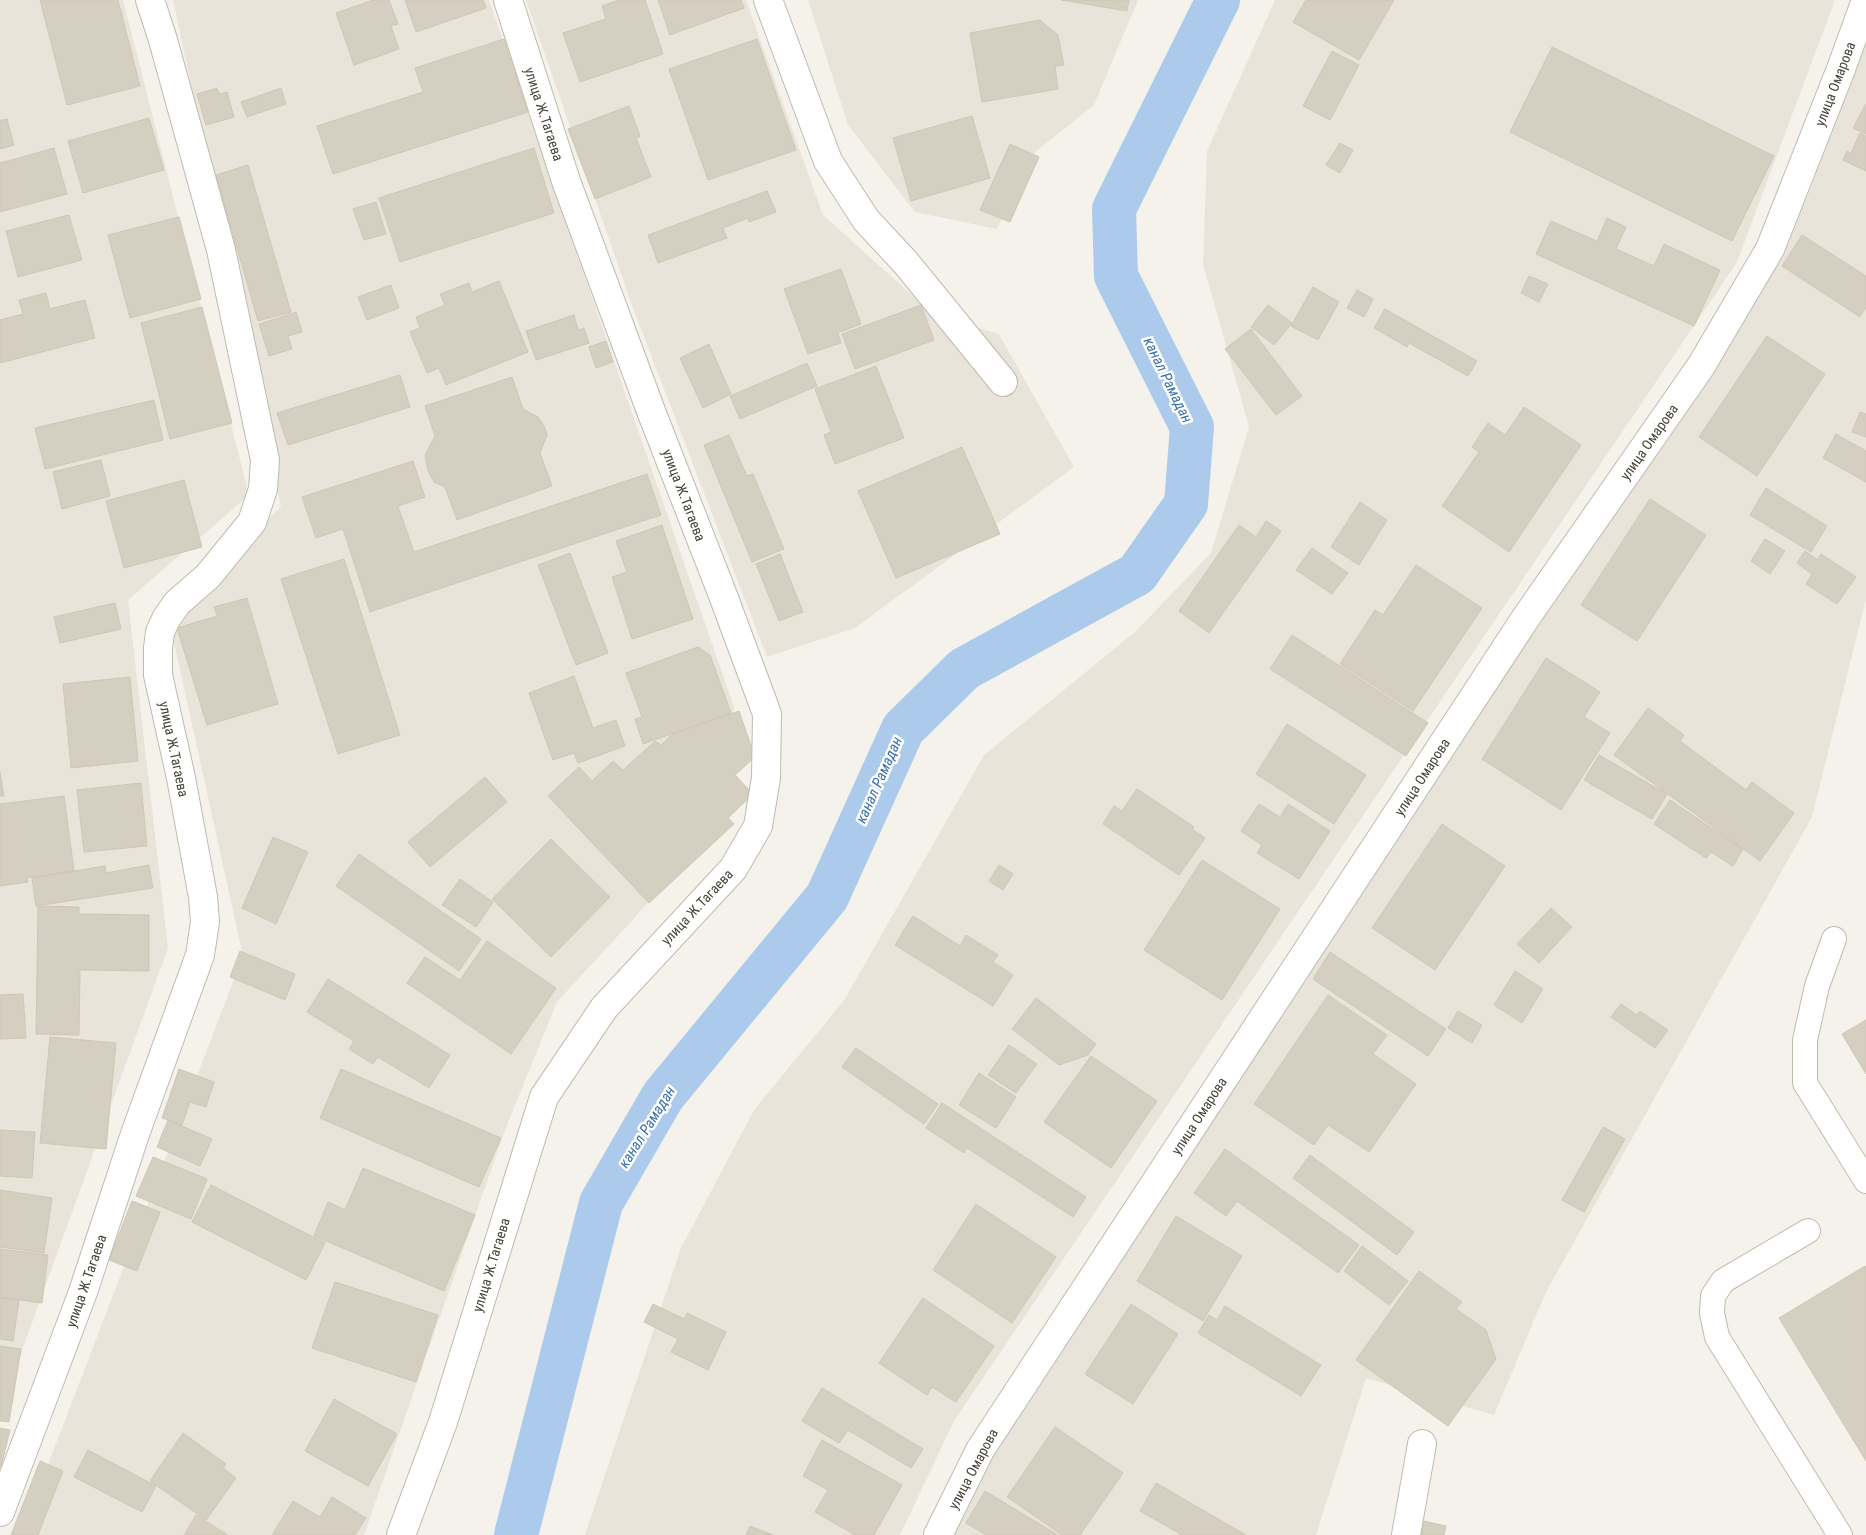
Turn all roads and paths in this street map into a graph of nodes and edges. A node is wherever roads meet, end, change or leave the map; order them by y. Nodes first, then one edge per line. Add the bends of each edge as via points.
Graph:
1 (150, 0) edge
2 (508, 0) edge
3 (768, 0) edge
4 (1866, 0) edge
5 (1003, 382) dead end
6 (1834, 939) dead end
7 (1866, 1182) edge
8 (1808, 1231) dead end
9 (1422, 1444) dead end
10 (0, 1512) edge
11 (401, 1535) edge
12 (938, 1535) edge
13 (1406, 1535) edge
14 (1840, 1535) edge

1 - 10 street, улица Ж.Тагаева via 221,250 265,460 263,489 252,522 208,576 177,604 160,632 158,675 203,897 205,922 200,955 135,1134 83,1292
2 - 11 street, улица Ж.Тагаева via 566,181 768,714 766,778 758,826 733,869 604,1008 544,1097 443,1422
3 - 5 street via 828,161 866,220 906,263
4 - 12 street, улица Омарова via 1770,249 1701,366 1527,616 980,1450
6 - 7 lane via 1817,986 1805,1040 1805,1083
8 - 14 lane via 1723,1281 1713,1296 1712,1313 1717,1337
9 - 13 street

